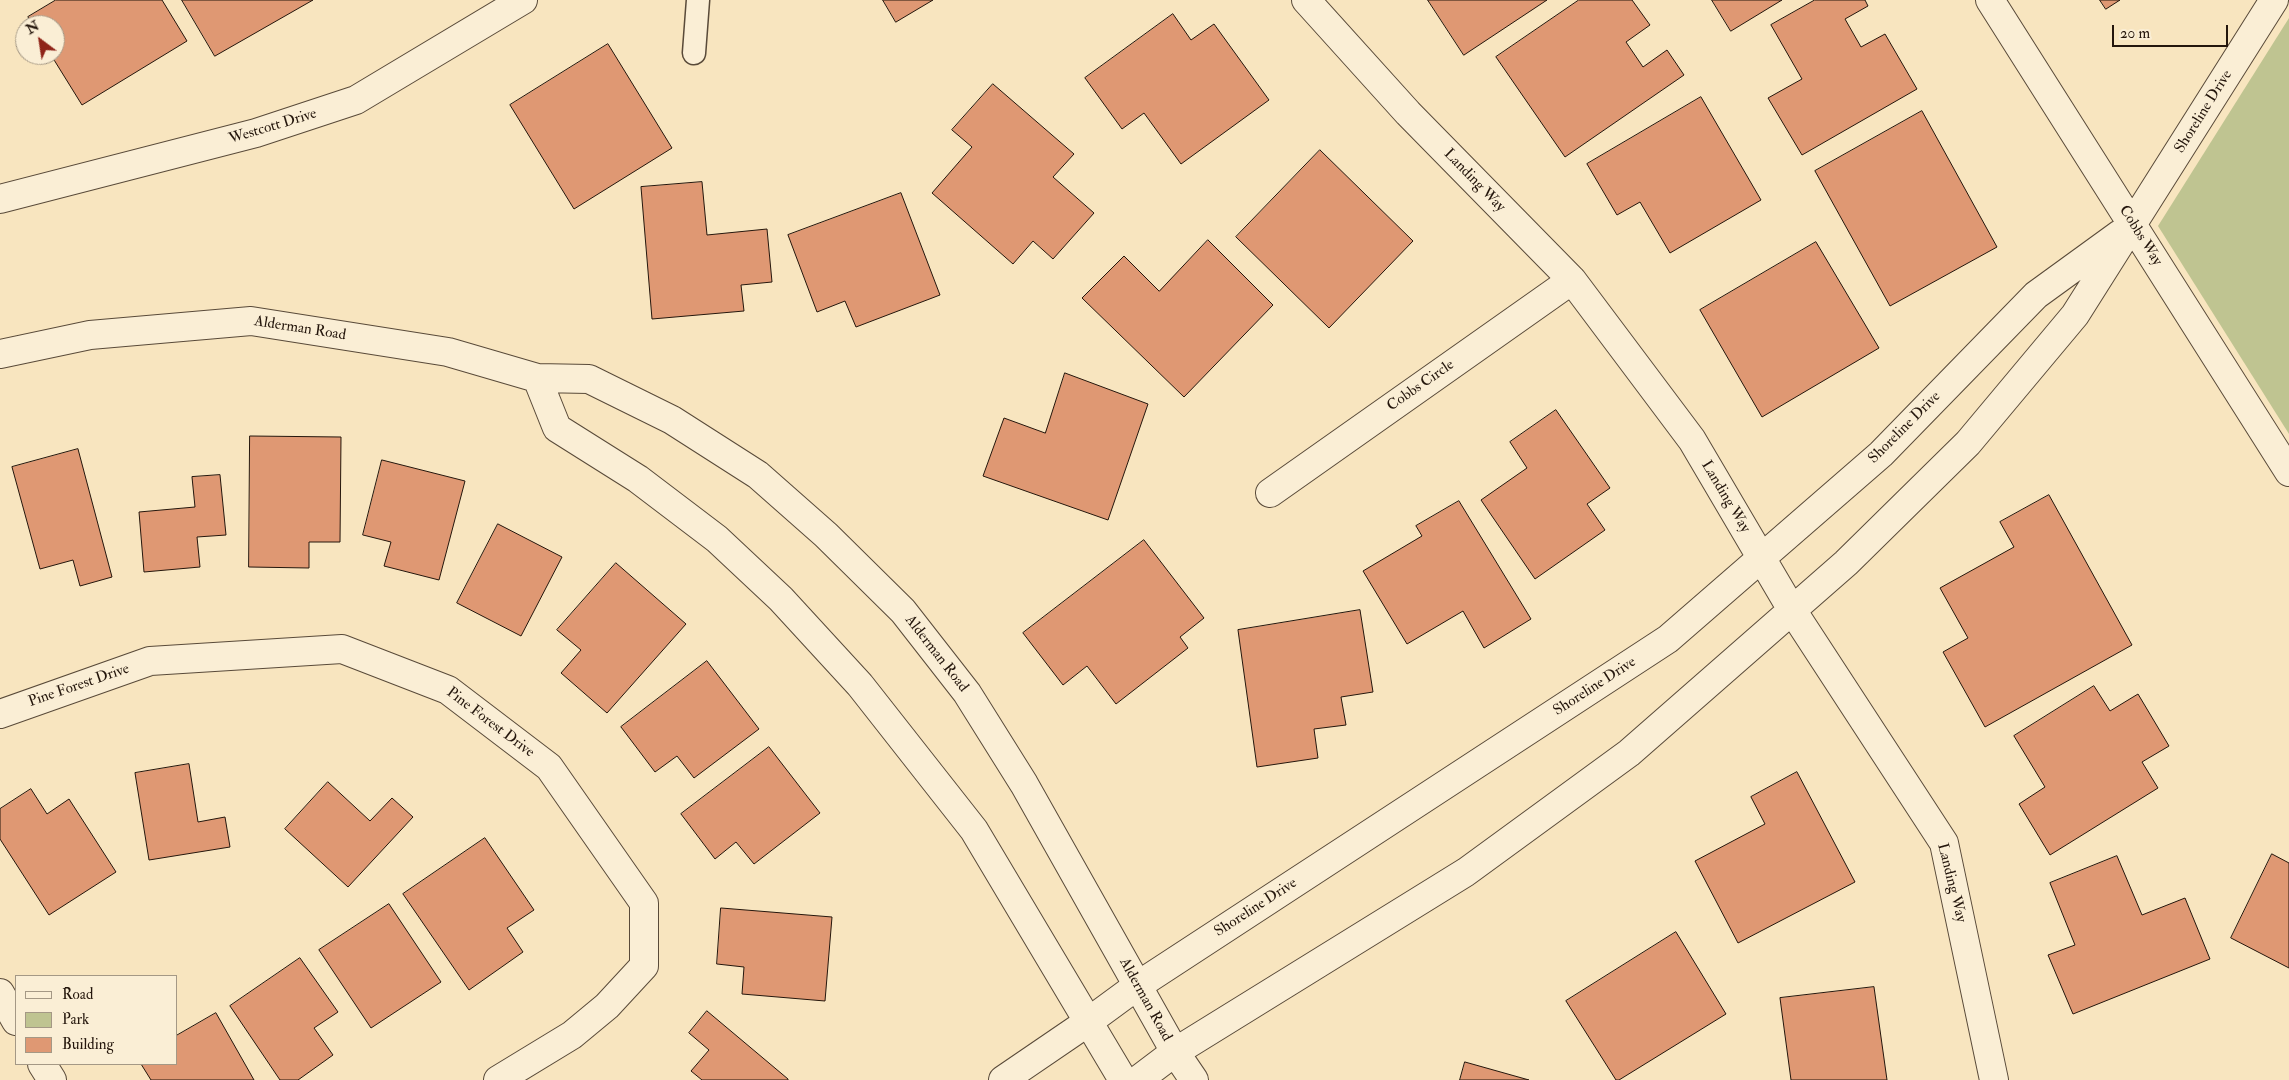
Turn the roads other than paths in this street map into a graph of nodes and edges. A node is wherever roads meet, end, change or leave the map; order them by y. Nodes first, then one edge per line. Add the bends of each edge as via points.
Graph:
1 (523, 0) edge
2 (698, 0) edge
3 (1306, 0) edge
4 (1990, 0) edge
5 (2274, 0) edge
6 (694, 53) dead end
7 (0, 199) edge
8 (2133, 224) junction
9 (1572, 280) junction
10 (0, 354) edge
11 (537, 378) junction
12 (2289, 472) edge
13 (1270, 493) dead end
14 (1761, 557) junction
15 (1792, 610) junction
16 (0, 714) edge
17 (1137, 986) junction
18 (0, 993) edge
19 (15, 1018) edge
20 (1088, 1022) junction
21 (1175, 1052) junction
22 (43, 1065) edge
23 (52, 1080) edge
24 (498, 1080) edge
25 (1002, 1080) edge
26 (1123, 1080) edge
27 (1138, 1080) edge
28 (1194, 1080) edge
29 (1994, 1080) edge

1 - 7 street, Westcott Drive via 356,100 256,134
2 - 6 lane
3 - 9 street, Landing Way via 1408,113
4 - 8 street, Cobbs Way
5 - 8 street, Shoreline Drive
8 - 12 street, Cobbs Way
8 - 14 street, Shoreline Drive via 2036,295 1881,454
8 - 15 street, Shoreline Drive via 2075,315 1968,443 1846,563
9 - 13 street, Cobbs Circle
9 - 14 street, Landing Way via 1692,440
10 - 11 street, Alderman Road via 90,335 251,321 448,352
11 - 17 street, Alderman Road via 589,379 672,420 758,475 826,535 903,611 967,693 1024,784
11 - 20 street via 557,428 638,480 717,539 781,599 860,685 974,830
14 - 15 street, Landing Way
14 - 17 street, Shoreline Drive via 1668,639
15 - 21 street, Shoreline Drive via 1629,753 1466,872
15 - 29 street, Landing Way via 1944,843
16 - 24 street, Pine Forest Drive via 150,661 342,649 448,690 549,767 644,903 644,966 608,1006 572,1035
17 - 20 street, Shoreline Drive
17 - 21 street, Alderman Road
18 - 19 street
20 - 25 street, Shoreline Drive
20 - 26 street
21 - 27 street, Shoreline Drive
21 - 28 street, Alderman Road
22 - 23 street

